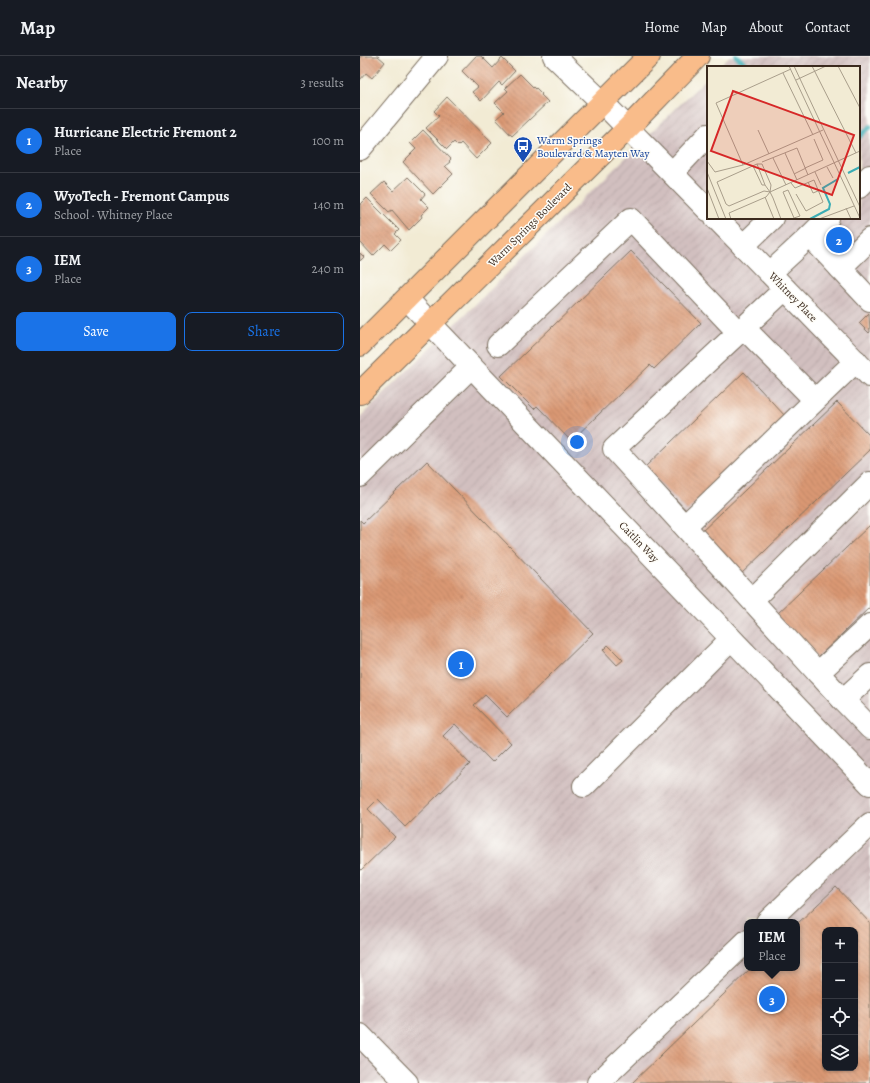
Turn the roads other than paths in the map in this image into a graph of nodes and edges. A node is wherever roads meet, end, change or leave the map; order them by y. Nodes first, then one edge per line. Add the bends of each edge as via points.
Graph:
1 (437, 56) edge
2 (554, 56) edge
3 (649, 56) edge
4 (698, 56) edge
5 (603, 103) junction
6 (628, 128) junction
7 (707, 136) edge
8 (360, 149) edge
9 (672, 173) junction
10 (870, 176) edge
11 (860, 186) edge
12 (707, 209) edge
13 (717, 219) edge
14 (771, 219) edge
15 (827, 219) edge
16 (810, 236) junction
17 (870, 239) edge
18 (743, 246) junction
19 (840, 268) junction
20 (770, 273) junction
21 (785, 289) junction
22 (407, 299) junction
23 (870, 300) edge
24 (430, 324) junction
25 (741, 330) junction
26 (360, 345) edge
27 (498, 345) dead end
28 (471, 366) junction
29 (863, 368) edge
30 (360, 393) edge
31 (815, 400) junction
32 (360, 476) edge
33 (870, 484) edge
34 (685, 526) junction
35 (752, 600) junction
36 (870, 625) edge
37 (731, 639) junction
38 (818, 673) junction
39 (870, 675) edge
40 (843, 700) junction
41 (870, 727) edge
42 (870, 784) edge
43 (584, 786) dead end
44 (870, 824) edge
45 (770, 919) edge
46 (744, 944) edge
47 (360, 1035) edge
48 (407, 1083) edge
49 (598, 1083) edge

1 - 8 street
2 - 5 street
3 - 5 main road
4 - 6 main road, Warm Springs Boulevard
5 - 6 street
5 - 22 main road
6 - 9 street
6 - 24 main road, Warm Springs Boulevard
7 - 9 street
9 - 12 street
10 - 11 street
13 - 18 street, Whitney Place
14 - 18 street
15 - 16 street
16 - 19 street
16 - 20 street
17 - 19 street
18 - 20 street, Whitney Place
19 - 23 street
20 - 21 street, Whitney Place
21 - 25 street
21 - 29 street, Whitney Place
22 - 24 street, Caitlin Way
22 - 26 main road
24 - 28 street, Caitlin Way
24 - 30 main road, Warm Springs Boulevard
25 - 27 street via 631,219
25 - 31 street
25 - 34 street via 614,449
28 - 32 street
28 - 37 street, Caitlin Way
29 - 31 street
31 - 34 street
33 - 35 street
34 - 35 street
35 - 38 street
36 - 38 street
37 - 42 street, Caitlin Way
37 - 43 street
38 - 40 street
39 - 40 street
40 - 41 street
44 - 45 street
46 - 49 street
47 - 48 street

